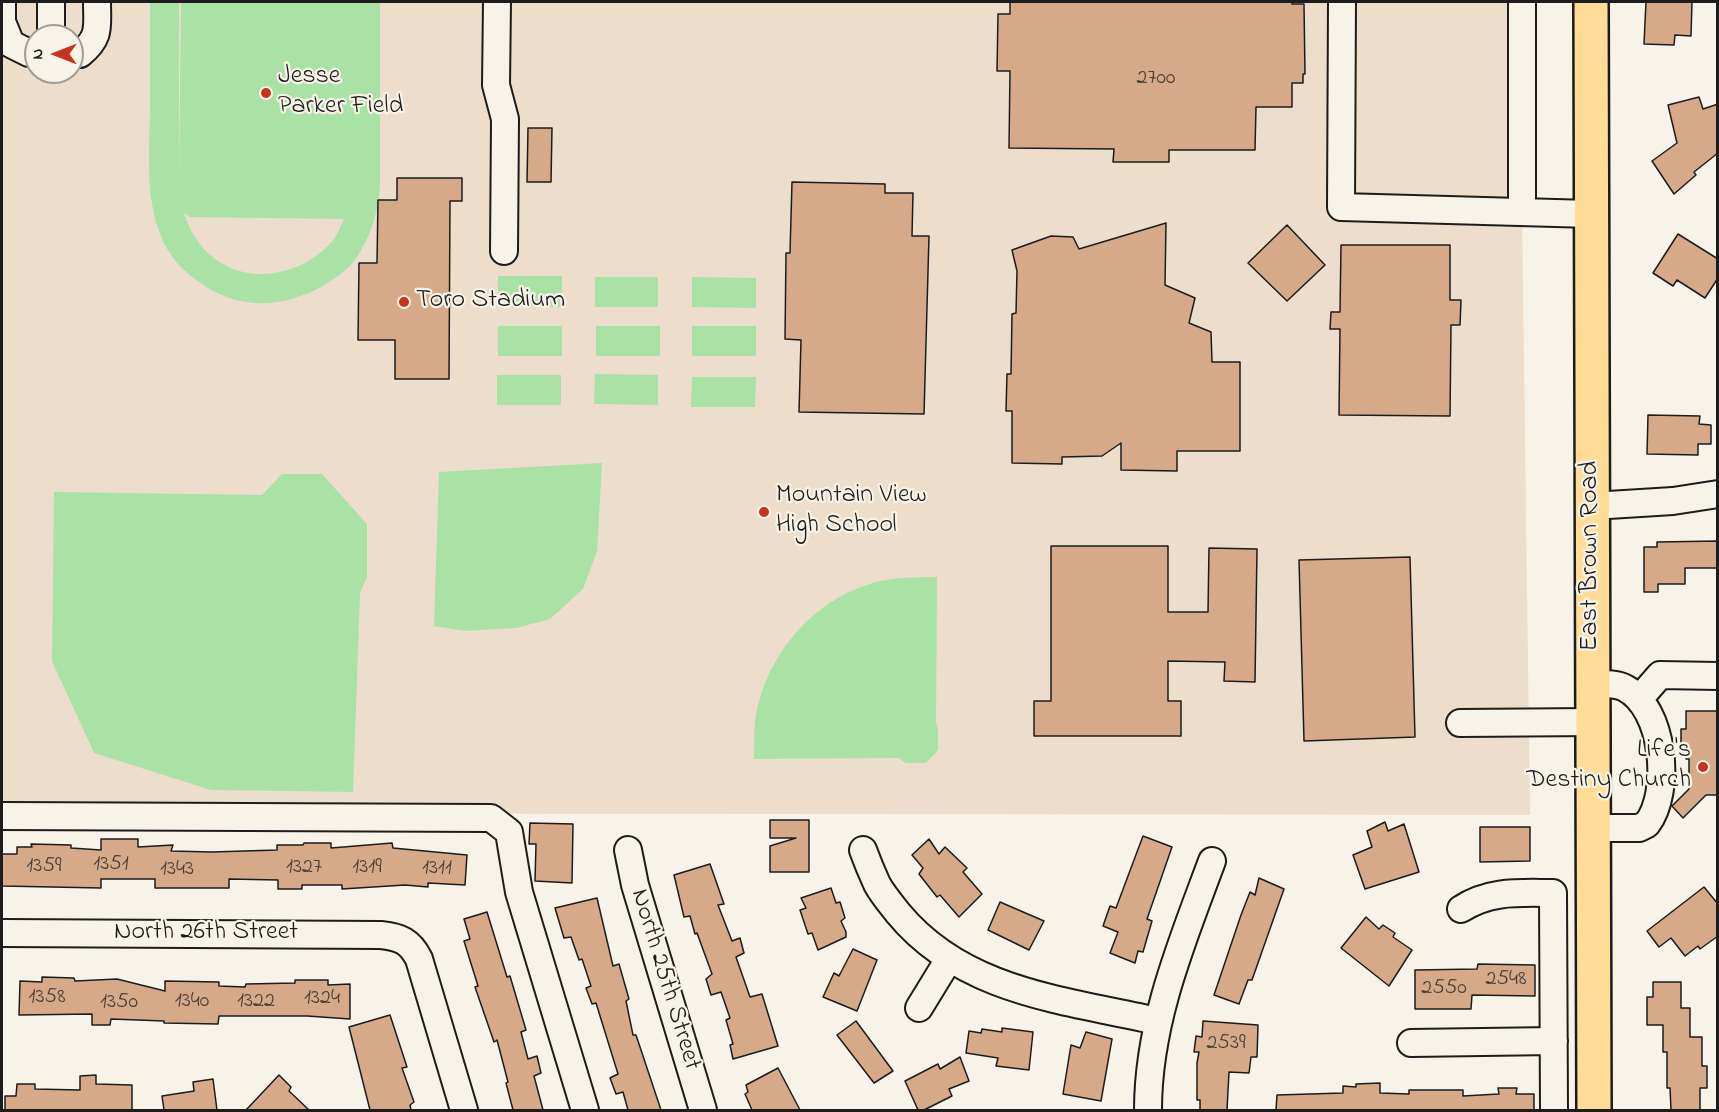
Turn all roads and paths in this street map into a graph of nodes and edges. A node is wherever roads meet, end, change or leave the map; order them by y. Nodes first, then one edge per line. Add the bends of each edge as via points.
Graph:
1 (2, 2) edge
2 (51, 2) edge
3 (97, 2) edge
4 (497, 2) edge
5 (1342, 2) edge
6 (1522, 2) edge
7 (1591, 2) edge
8 (51, 24) edge
9 (24, 50) edge
10 (84, 51) edge
11 (1522, 212) junction
12 (1592, 214) junction
13 (504, 251) dead end
14 (1718, 494) edge
15 (1592, 506) junction
16 (1718, 676) edge
17 (1593, 684) junction
18 (1639, 699) junction
19 (1593, 722) junction
20 (1460, 723) dead end
21 (2, 816) edge
22 (1593, 828) junction
23 (628, 850) dead end
24 (863, 850) dead end
25 (1212, 861) dead end
26 (1461, 909) dead end
27 (2, 933) edge
28 (949, 959) junction
29 (920, 1008) dead end
30 (1157, 1022) junction
31 (1554, 1041) junction
32 (1412, 1042) dead end
33 (464, 1110) edge
34 (585, 1110) edge
35 (703, 1110) edge
36 (1148, 1110) edge
37 (1554, 1110) edge
38 (1594, 1110) edge

1 - 9 street via 2,22 11,44
2 - 8 street
3 - 10 street via 93,43
4 - 13 street via 496,85 505,119
5 - 11 street via 1341,207
6 - 11 street
7 - 12 main road, East Brown Road
11 - 12 street
12 - 15 main road, East Brown Road
14 - 15 street
15 - 17 main road, East Brown Road
16 - 18 street via 1660,675
17 - 18 street via 1623,687
17 - 19 main road, East Brown Road
18 - 22 street via 1653,725 1662,758 1654,812 1643,827
19 - 20 street
19 - 22 main road, East Brown Road
21 - 34 street via 491,818 509,832 519,892
22 - 38 main road, East Brown Road
23 - 35 street, North 25th Street
24 - 28 street via 890,903 914,932
25 - 30 street
26 - 31 street via 1480,898 1503,893 1553,893
27 - 33 street, North 26th Street via 401,938 414,950 422,969
28 - 29 street
28 - 30 street via 1011,988
30 - 36 street
31 - 32 street
31 - 37 street

